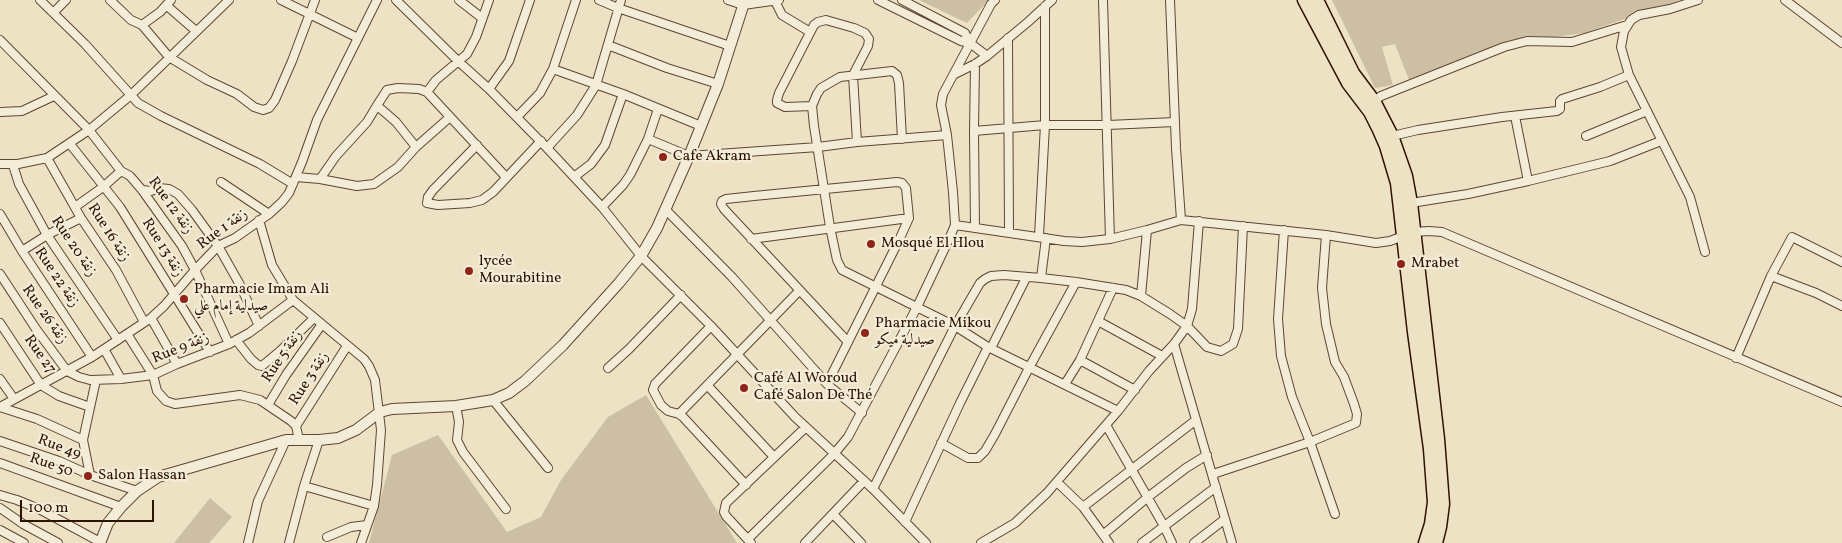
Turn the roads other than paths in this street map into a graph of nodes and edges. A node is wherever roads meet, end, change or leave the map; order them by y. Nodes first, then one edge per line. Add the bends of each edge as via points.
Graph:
1 (40, 0) edge
2 (66, 0) edge
3 (110, 0) edge
4 (229, 0) edge
5 (281, 0) edge
6 (315, 0) edge
7 (377, 0) edge
8 (396, 0) edge
9 (459, 0) edge
10 (489, 0) edge
11 (530, 0) edge
12 (576, 0) edge
13 (599, 0) edge
14 (622, 0) edge
15 (728, 0) edge
16 (878, 0) edge
17 (902, 0) edge
18 (995, 0) edge
19 (1052, 0) edge
20 (1103, 0) edge
21 (1170, 0) edge
22 (1304, 0) edge
23 (1317, 0) edge
24 (1698, 0) edge
25 (1785, 0) edge
26 (777, 1) edge
27 (744, 2) edge
28 (169, 3) edge
29 (1045, 6) junction
30 (618, 8) junction
31 (54, 12) junction
32 (309, 13) junction
33 (482, 18) junction
34 (142, 25) junction
35 (1627, 25) junction
36 (196, 31) junction
37 (810, 32) junction
38 (358, 38) junction
39 (1008, 38) junction
40 (0, 40) edge
41 (1842, 42) edge
42 (970, 43) junction
43 (608, 45) junction
44 (730, 46) junction
45 (987, 56) junction
46 (169, 57) junction
47 (458, 62) junction
48 (975, 64) junction
49 (554, 69) junction
50 (954, 74) junction
51 (853, 75) junction
52 (1629, 75) junction
53 (718, 84) junction
54 (596, 85) junction
55 (490, 89) junction
56 (427, 92) junction
57 (623, 94) junction
58 (131, 95) junction
59 (54, 96) junction
60 (1374, 101) junction
61 (812, 106) junction
62 (376, 107) junction
63 (658, 109) junction
64 (1647, 111) junction
65 (0, 112) edge
66 (1515, 116) junction
67 (450, 117) junction
68 (517, 117) junction
69 (1175, 122) junction
70 (1045, 125) junction
71 (1108, 125) junction
72 (701, 126) junction
73 (1008, 128) junction
74 (89, 130) junction
75 (974, 131) junction
76 (947, 135) junction
77 (1392, 136) junction
78 (1586, 136) dead end
79 (648, 139) junction
80 (902, 139) junction
81 (541, 141) junction
82 (1661, 141) junction
83 (857, 142) junction
84 (70, 144) junction
85 (477, 145) junction
86 (416, 147) junction
87 (818, 147) junction
88 (547, 148) junction
89 (689, 156) junction
90 (47, 158) junction
91 (0, 164) edge
92 (13, 164) junction
93 (121, 170) junction
94 (506, 177) junction
95 (574, 177) junction
96 (320, 179) junction
97 (294, 181) junction
98 (1528, 181) junction
99 (221, 182) dead end
100 (103, 187) junction
101 (825, 189) junction
102 (142, 190) junction
103 (1411, 202) junction
104 (75, 207) junction
105 (602, 207) junction
106 (665, 208) junction
107 (0, 214) edge
108 (269, 214) junction
109 (81, 218) junction
110 (909, 218) junction
111 (259, 220) junction
112 (1181, 220) junction
113 (1199, 221) junction
114 (955, 225) junction
115 (1243, 226) junction
116 (830, 227) junction
117 (975, 227) junction
118 (1146, 230) junction
119 (1284, 230) junction
120 (1009, 232) junction
121 (1409, 234) junction
122 (1326, 235) junction
123 (46, 236) junction
124 (1043, 237) junction
125 (751, 239) junction
126 (1110, 239) junction
127 (218, 246) junction
128 (22, 251) junction
129 (1705, 252) dead end
130 (641, 256) junction
131 (1842, 262) edge
132 (196, 270) junction
133 (0, 274) edge
134 (1771, 276) junction
135 (1026, 278) junction
136 (1041, 278) junction
137 (1076, 282) junction
138 (875, 287) junction
139 (1113, 288) junction
140 (799, 291) junction
141 (175, 295) junction
142 (681, 295) junction
143 (1141, 296) junction
144 (293, 300) junction
145 (1842, 306) edge
146 (917, 307) junction
147 (314, 318) junction
148 (148, 320) junction
149 (770, 320) junction
150 (1098, 321) junction
151 (0, 323) edge
152 (322, 324) junction
153 (259, 326) junction
154 (711, 326) junction
155 (955, 326) junction
156 (1187, 326) junction
157 (127, 334) junction
158 (118, 340) junction
159 (232, 342) junction
160 (848, 342) junction
161 (1174, 344) junction
162 (348, 346) junction
163 (990, 347) junction
164 (104, 348) junction
165 (210, 352) junction
166 (738, 354) junction
167 (1162, 356) junction
168 (92, 357) junction
169 (1736, 358) junction
170 (1080, 360) junction
171 (178, 364) junction
172 (1030, 366) junction
173 (608, 368) dead end
174 (67, 370) junction
175 (153, 375) junction
176 (0, 379) edge
177 (121, 379) junction
178 (96, 380) junction
179 (827, 384) junction
180 (1065, 384) junction
181 (41, 385) junction
182 (708, 386) junction
183 (1134, 390) junction
184 (14, 399) junction
185 (493, 400) junction
186 (1842, 402) edge
187 (268, 406) junction
188 (456, 406) junction
189 (0, 407) edge
190 (90, 407) junction
191 (1118, 411) junction
192 (380, 412) junction
193 (862, 413) junction
194 (679, 414) junction
195 (1196, 420) junction
196 (1106, 425) junction
197 (296, 426) junction
198 (805, 428) junction
199 (84, 440) junction
200 (286, 440) junction
201 (299, 440) junction
202 (319, 440) junction
203 (0, 441) edge
204 (1310, 442) junction
205 (941, 443) junction
206 (834, 454) junction
207 (1207, 455) junction
208 (774, 457) junction
209 (0, 463) edge
210 (548, 468) dead end
211 (1132, 470) junction
212 (1212, 474) junction
213 (90, 475) junction
214 (864, 481) junction
215 (1057, 482) junction
216 (746, 485) junction
217 (304, 486) junction
218 (1216, 487) junction
219 (873, 488) junction
220 (137, 492) junction
221 (0, 495) edge
222 (1148, 497) junction
223 (374, 506) junction
224 (120, 507) junction
225 (1083, 507) junction
226 (0, 508) edge
227 (506, 509) dead end
228 (833, 514) junction
229 (1335, 514) dead end
230 (1225, 520) junction
231 (906, 522) junction
232 (367, 525) junction
233 (1164, 526) junction
234 (0, 530) edge
235 (1104, 534) junction
236 (327, 537) dead end
237 (749, 541) edge
238 (102, 542) edge
239 (807, 542) edge
240 (24, 543) edge
241 (58, 543) edge
242 (248, 543) edge
243 (289, 543) edge
244 (361, 543) edge
245 (861, 543) edge
246 (926, 543) edge
247 (981, 543) edge
248 (1109, 543) edge
249 (1142, 543) edge
250 (1172, 543) edge
251 (1194, 543) edge
252 (1232, 543) edge
253 (1425, 543) edge
254 (1436, 543) edge

1 - 31 street
2 - 31 street
3 - 34 street via 131,20
4 - 36 street
5 - 32 street
6 - 32 street
7 - 38 street, Rue 1 زنقة
8 - 47 street
9 - 33 street
10 - 33 street
11 - 55 street via 509,62
12 - 49 street
13 - 30 street
14 - 30 street
15 - 27 street
16 - 42 street
17 - 42 street via 965,33
18 - 42 street
19 - 29 street
20 - 71 street
21 - 69 street
22 - 121 main road via 1348,83 1370,112 1386,146
23 - 60 main road via 1353,73
24 - 35 street via 1639,15
25 - 41 street
26 - 27 street
26 - 37 street via 782,15
27 - 44 street
28 - 34 street
28 - 36 street
29 - 39 street
29 - 70 street
30 - 43 street
30 - 44 street
31 - 58 street
32 - 38 street
32 - 46 street via 275,100 266,109 254,107 237,94
33 - 47 street via 472,45
34 - 46 street
35 - 52 street via 1621,47
35 - 60 street via 1572,42 1527,41 1504,47
36 - 46 street
37 - 51 street via 818,22 826,20 865,33 869,39 868,46
37 - 61 street via 777,103 785,107
38 - 97 street, Rue 1 زنقة via 317,120
39 - 45 street
39 - 73 street
40 - 59 street, Rue 12 زنقة
42 - 45 street
42 - 50 street
43 - 53 street
43 - 54 street
44 - 53 street
45 - 48 street
46 - 58 street
47 - 55 street
47 - 56 street
48 - 50 street
48 - 75 street
49 - 54 street
49 - 68 street via 540,93
50 - 76 street via 941,104
51 - 61 street via 833,80 821,88
51 - 80 street via 889,70 897,75
51 - 83 street
52 - 64 street
52 - 66 street via 1562,99 1557,111
53 - 72 street
54 - 57 street
54 - 88 street via 577,115
55 - 68 street
56 - 62 street via 419,89 387,90
56 - 67 street
57 - 63 street
57 - 95 street via 605,145 591,164
58 - 74 street
58 - 97 street via 148,110
59 - 65 street via 22,111
59 - 74 street, Rue 12 زنقة
60 - 77 main road
61 - 87 street
62 - 86 street via 396,122
62 - 96 street
63 - 72 street
63 - 79 street
64 - 78 street
64 - 82 street
66 - 77 street
66 - 98 street
67 - 85 street
67 - 86 street
68 - 81 street
69 - 71 street
69 - 112 street
70 - 71 street
70 - 73 street
70 - 124 street
71 - 126 street
72 - 89 street
73 - 75 street
73 - 120 street
74 - 84 street
74 - 93 street, Rue 12 زنقة
75 - 117 street
76 - 80 street
76 - 114 street
77 - 103 main road
79 - 89 street
79 - 105 street via 623,186
80 - 83 street
81 - 88 street
81 - 94 street
82 - 98 street via 1610,161
82 - 129 street via 1690,197
83 - 87 street
84 - 90 street
84 - 100 street, Rue 13 زنقة
85 - 94 street
85 - 94 street via 433,190 426,203 476,202 487,197
86 - 96 street via 398,167 374,184 357,186
87 - 89 street
87 - 101 street
88 - 95 street
89 - 106 street
90 - 92 street
90 - 104 street, Rue 16 زنقة
91 - 92 street
92 - 123 street, Rue 20 زنقة via 18,184
93 - 100 street
93 - 102 street, Rue 12 زنقة
95 - 105 street
96 - 97 street
97 - 108 street, Rue 1 زنقة via 282,202
98 - 103 street
99 - 108 street
100 - 104 street
100 - 141 street, Rue 13 زنقة via 120,207
101 - 110 street via 902,183 906,188
101 - 116 street
101 - 125 street via 723,201 724,209
102 - 127 street via 170,188 192,210
102 - 132 street, Rue 12 زنقة
103 - 121 main road
104 - 109 street, Rue 16 زنقة
105 - 130 street
106 - 130 street
106 - 149 street
107 - 128 street, Rue 22 زنقة
108 - 111 street, Rue 1 زنقة
109 - 123 street
109 - 148 street, Rue 16 زنقة
110 - 116 street
110 - 138 street
111 - 127 street, Rue 1 زنقة
111 - 144 street via 272,265
112 - 113 street
112 - 118 street
113 - 115 street
113 - 156 street via 1192,309
114 - 117 street
114 - 146 street
115 - 119 street
115 - 156 street via 1239,317 1233,344 1221,351 1212,349
116 - 125 street
116 - 138 street via 842,270
117 - 120 street
118 - 126 street
118 - 143 street
119 - 122 street
119 - 204 street via 1278,338 1292,397
120 - 124 street
121 - 122 street via 1376,242
121 - 169 street via 1442,232
121 - 253 main road via 1414,332 1434,502
121 - 254 main road via 1432,372 1443,504
122 - 204 street via 1322,288 1326,324 1335,362 1348,388 1357,418 1356,423
123 - 128 street
123 - 158 street, Rue 20 زنقة
124 - 126 street via 1082,242
124 - 136 street
125 - 140 street
127 - 132 street, Rue 1 زنقة
127 - 153 street
128 - 168 street, Rue 22 زنقة
130 - 142 street
130 - 185 street via 537,372 509,393
131 - 134 street via 1792,237
132 - 141 street, Rue 1 زنقة
132 - 159 street, Rue 12 زنقة
133 - 174 street, Rue 26 زنقة
134 - 145 street
134 - 169 street
135 - 136 street
135 - 155 street via 1004,275 985,279
135 - 163 street
136 - 137 street
137 - 139 street
137 - 172 street
138 - 146 street
138 - 160 street
139 - 143 street
139 - 150 street
140 - 149 street
140 - 160 street
141 - 148 street, Rue 1 زنقة
141 - 165 street, Rue 13 زنقة
142 - 154 street
142 - 173 street
143 - 156 street
144 - 147 street
144 - 153 street, Rue 9 زنقة
146 - 155 street
146 - 193 street
147 - 152 street
147 - 159 street, Rue 12 زنقة via 262,366
148 - 157 street, Rue 1 زنقة
148 - 171 street, Rue 16 زنقة
149 - 166 street
149 - 179 street
150 - 167 street
150 - 170 street
151 - 181 street, Rue 27
152 - 162 street
152 - 187 street, Rue 5 زنقة
153 - 159 street, Rue 9 زنقة
154 - 166 street
154 - 194 street via 653,387 661,405
155 - 163 street
155 - 219 street
156 - 161 street
157 - 158 street, Rue 1 زنقة
157 - 175 street
158 - 164 street, Rue 1 زنقة
159 - 165 street, Rue 9 زنقة
160 - 179 street
161 - 167 street
161 - 195 street
162 - 192 street via 369,366 375,380
162 - 197 street, Rue 3 زنقة
163 - 172 street
163 - 205 street
164 - 168 street, Rue 1 زنقة
164 - 177 street
165 - 171 street, Rue 9 زنقة
166 - 182 street
166 - 198 street
167 - 183 street
168 - 174 street, Rue 1 زنقة
169 - 186 street
170 - 180 street
170 - 183 street
171 - 175 street, Rue 9 زنقة
172 - 180 street
172 - 205 street via 981,455 968,458
174 - 178 street, Rue 9 زنقة via 85,379
174 - 181 street, Rue 1 زنقة
175 - 177 street, Rue 9 زنقة
175 - 187 street via 157,391 166,401 175,404 240,395 260,400
176 - 184 street
177 - 178 street, Rue 9 زنقة
178 - 190 street
179 - 193 street
180 - 191 street
181 - 184 street, Rue 1 زنقة
181 - 190 street, Rue 27 via 59,396
182 - 194 street
182 - 208 street
183 - 191 street
184 - 189 street, Rue 1 زنقة
185 - 188 street
185 - 210 street
187 - 197 street
188 - 192 street
188 - 227 street via 459,422 457,440
189 - 199 street
190 - 199 street
191 - 196 street
192 - 202 street via 346,435
192 - 223 street via 378,486
193 - 206 street
194 - 216 street
195 - 207 street
195 - 211 street
196 - 211 street
196 - 215 street
197 - 201 street
198 - 206 street
198 - 208 street
199 - 213 street
200 - 201 street
200 - 220 street via 169,473
200 - 242 street via 258,501
201 - 202 street
202 - 217 street
203 - 213 street, Rue 49
204 - 212 street
204 - 229 street
205 - 231 street
206 - 214 street
206 - 237 street
207 - 212 street
207 - 222 street
208 - 216 street
209 - 224 street, Rue 50
211 - 222 street
211 - 225 street
212 - 218 street
213 - 220 street, Rue 49
214 - 219 street
214 - 228 street
215 - 225 street
215 - 247 street via 1020,518 1000,534
216 - 237 street via 726,503 724,512
217 - 223 street
217 - 243 street
218 - 230 street
218 - 233 street
219 - 231 street
220 - 224 street
221 - 238 street via 39,509
222 - 233 street
222 - 235 street
223 - 232 street
224 - 238 street via 108,523
225 - 235 street
226 - 241 street
228 - 239 street
228 - 245 street
230 - 251 street
230 - 252 street
231 - 246 street
232 - 236 street via 351,527
232 - 244 street
233 - 249 street
233 - 250 street
234 - 240 street
235 - 248 street

